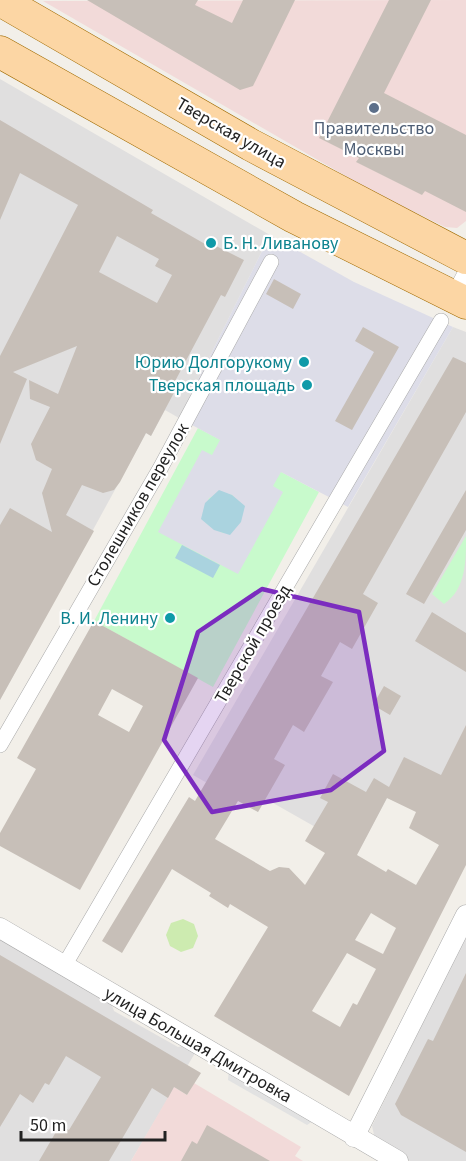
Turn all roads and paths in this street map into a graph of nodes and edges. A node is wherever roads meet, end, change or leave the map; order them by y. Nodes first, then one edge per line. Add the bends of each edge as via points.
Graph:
1 (15, 4) edge
2 (0, 52) edge
3 (466, 258) edge
4 (271, 262) dead end
5 (457, 300) edge
6 (0, 745) edge
7 (466, 915) edge
8 (0, 928) edge
9 (64, 966) junction
10 (354, 1137) junction
11 (398, 1161) edge

1 - 3 main road, Тверская улица via 291,167
2 - 5 main road via 294,217
4 - 6 street, Столешников переулок via 162,467
5 - 9 street, Тверской проезд
7 - 10 street
8 - 9 street, улица Большая Дмитровка
9 - 10 street, улица Большая Дмитровка
10 - 11 street, улица Большая Дмитровка

